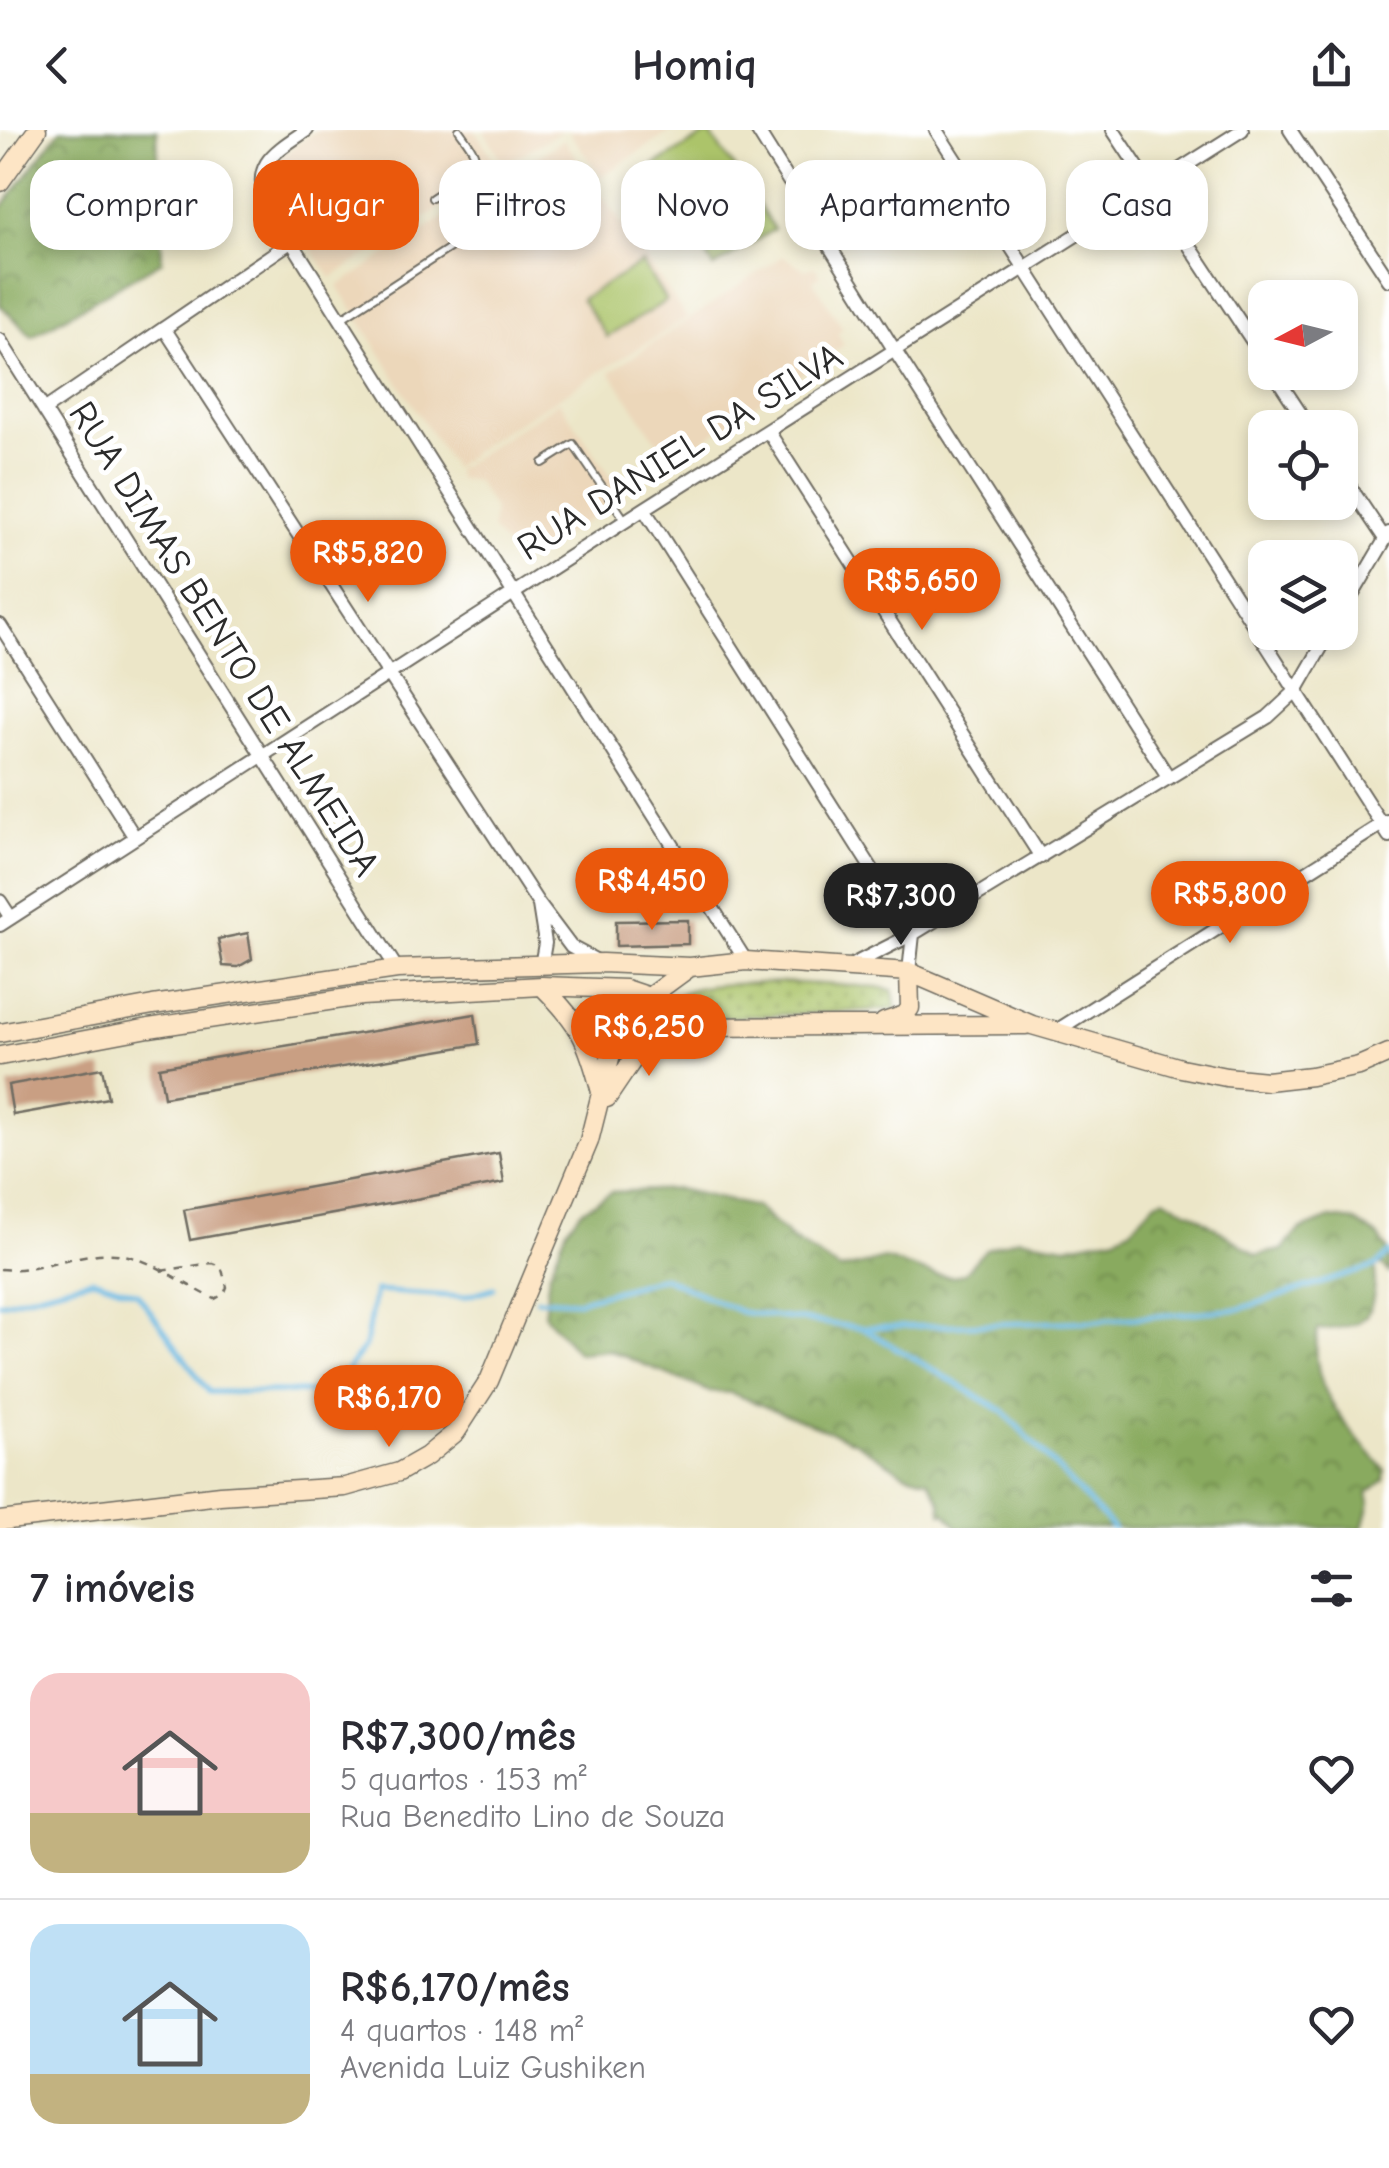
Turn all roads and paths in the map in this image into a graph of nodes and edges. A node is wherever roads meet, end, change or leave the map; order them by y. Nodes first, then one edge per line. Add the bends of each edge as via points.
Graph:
1 (37, 130) edge
2 (307, 130) edge
3 (459, 130) edge
4 (758, 130) edge
5 (936, 130) edge
6 (1113, 130) edge
7 (1242, 130) edge
8 (1290, 130) edge
9 (269, 160) edge
10 (1132, 160) edge
11 (1195, 160) edge
12 (0, 182) edge
13 (432, 198) dead end
14 (1066, 242) edge
15 (279, 250) edge
16 (298, 250) edge
17 (448, 250) edge
18 (1191, 250) edge
19 (1023, 269) junction
20 (1389, 280) edge
21 (341, 319) junction
22 (164, 328) junction
23 (1248, 335) edge
24 (0, 340) edge
25 (895, 351) junction
26 (44, 410) junction
27 (768, 432) junction
28 (544, 463) dead end
29 (1358, 497) edge
30 (644, 508) junction
31 (626, 521) junction
32 (1387, 536) edge
33 (1358, 585) edge
34 (514, 592) junction
35 (0, 625) edge
36 (1320, 650) edge
37 (387, 674) junction
38 (1296, 691) junction
39 (263, 754) junction
40 (1169, 778) junction
41 (1387, 826) edge
42 (134, 836) junction
43 (1041, 857) junction
44 (0, 901) edge
45 (538, 903) junction
46 (6, 921) edge
47 (913, 934) junction
48 (746, 961) junction
49 (602, 964) junction
50 (541, 966) junction
51 (690, 967) junction
52 (848, 967) junction
53 (396, 969) junction
54 (909, 972) junction
55 (542, 986) junction
56 (649, 998) junction
57 (1032, 1024) junction
58 (868, 1026) junction
59 (685, 1027) junction
60 (1056, 1031) junction
61 (0, 1033) edge
62 (1389, 1053) edge
63 (0, 1056) edge
64 (602, 1093) junction
65 (596, 1116) junction
66 (0, 1268) edge
67 (160, 1271) junction
68 (0, 1521) edge

1 - 12 main road
2 - 9 street
3 - 13 lane via 474,153 475,170
4 - 25 street
5 - 19 street
6 - 10 street
7 - 11 street, RUA DANIEL DA SILVA
8 - 20 street
14 - 19 street, RUA DANIEL DA SILVA
15 - 22 street
16 - 21 street
17 - 21 lane
18 - 23 street
19 - 25 street, RUA DANIEL DA SILVA
19 - 38 street
21 - 34 street
22 - 26 street
22 - 37 street
24 - 26 street, RUA DIMAS BENTO DE ALMEIDA
25 - 27 street, RUA DANIEL DA SILVA
25 - 40 street
26 - 39 street, RUA DIMAS BENTO DE ALMEIDA
27 - 30 street, RUA DANIEL DA SILVA
27 - 43 street
28 - 31 lane via 573,444
29 - 32 street
30 - 31 street, RUA DANIEL DA SILVA
30 - 47 street
31 - 34 street, RUA DANIEL DA SILVA
32 - 33 street
34 - 37 street, RUA DANIEL DA SILVA
34 - 48 street
35 - 42 street
36 - 38 street
37 - 39 street, RUA DANIEL DA SILVA
37 - 45 street
38 - 40 street
38 - 41 street
39 - 42 street, RUA DANIEL DA SILVA
39 - 53 street, RUA DIMAS BENTO DE ALMEIDA
40 - 43 street
41 - 60 street
42 - 46 street, RUA DANIEL DA SILVA
43 - 47 street
44 - 46 street
45 - 49 street via 571,946
45 - 50 street via 545,944
47 - 52 street
47 - 54 street
48 - 51 main road
48 - 52 main road
49 - 50 main road
49 - 51 main road
50 - 53 main road
51 - 56 main road
52 - 54 main road
53 - 61 main road
54 - 57 main road
54 - 58 main road via 908,1012
55 - 56 main road via 611,986
55 - 63 main road via 362,996
55 - 64 main road via 588,1042
56 - 59 main road
56 - 64 main road via 612,1054
57 - 58 main road
57 - 60 main road
58 - 59 main road
59 - 65 main road via 634,1058
60 - 62 main road via 1181,1068 1267,1081 1358,1066
64 - 65 main road
65 - 68 main road via 489,1381 456,1432 427,1456 399,1472 345,1486
66 - 67 path via 121,1255
67 - 67 path via 212,1263 220,1266 227,1287 215,1298

